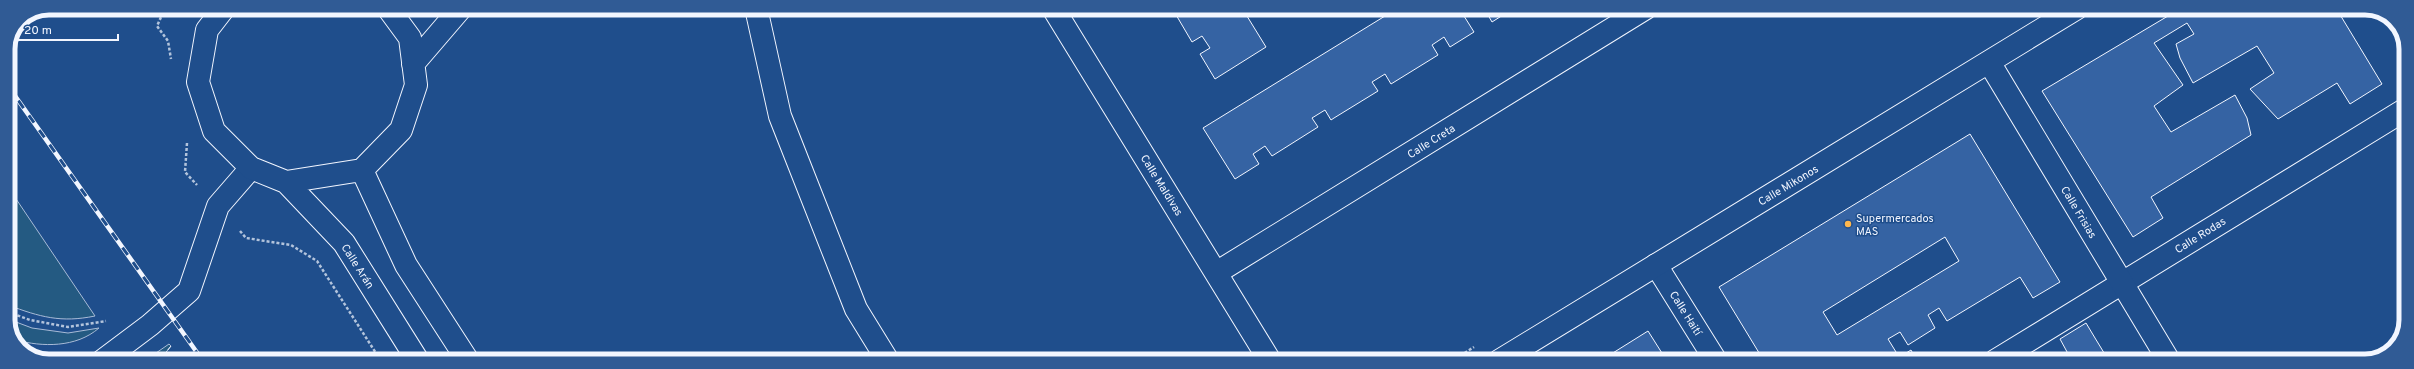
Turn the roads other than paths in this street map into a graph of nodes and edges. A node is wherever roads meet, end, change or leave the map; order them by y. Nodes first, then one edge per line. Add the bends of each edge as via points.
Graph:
1 (218, 15) edge
2 (393, 15) edge
3 (455, 15) edge
4 (758, 15) edge
5 (1057, 15) edge
6 (1635, 15) edge
7 (2065, 15) edge
8 (1988, 62) junction
9 (413, 64) junction
10 (2399, 113) edge
11 (251, 168) junction
12 (362, 170) junction
13 (286, 182) junction
14 (1656, 265) junction
15 (1216, 273) junction
16 (2122, 283) junction
17 (111, 354) edge
18 (414, 354) edge
19 (463, 354) edge
20 (884, 354) edge
21 (1266, 354) edge
22 (1510, 354) edge
23 (1712, 354) edge
24 (2006, 354) edge
25 (2165, 354) edge

1 - 11 street via 206,30 198,82 214,131
2 - 9 street via 410,38
3 - 9 street
4 - 20 street via 780,116 856,309
5 - 15 street, Calle Maldivas
6 - 15 street, Calle Creta
7 - 8 street, Calle Mikonos
8 - 14 street, Calle Mikonos
8 - 16 street, Calle Frisias
9 - 12 street via 416,86 401,130
10 - 16 street, Calle Rodas
11 - 13 street
11 - 17 street via 218,206 189,291
12 - 13 street
12 - 19 street via 406,265
13 - 18 street, Calle Arán via 344,243
14 - 22 street, Calle Mikonos
14 - 23 street, Calle Haití
15 - 21 street, Calle Maldivas
16 - 24 street, Calle Rodas
16 - 25 street, Calle Frisias

